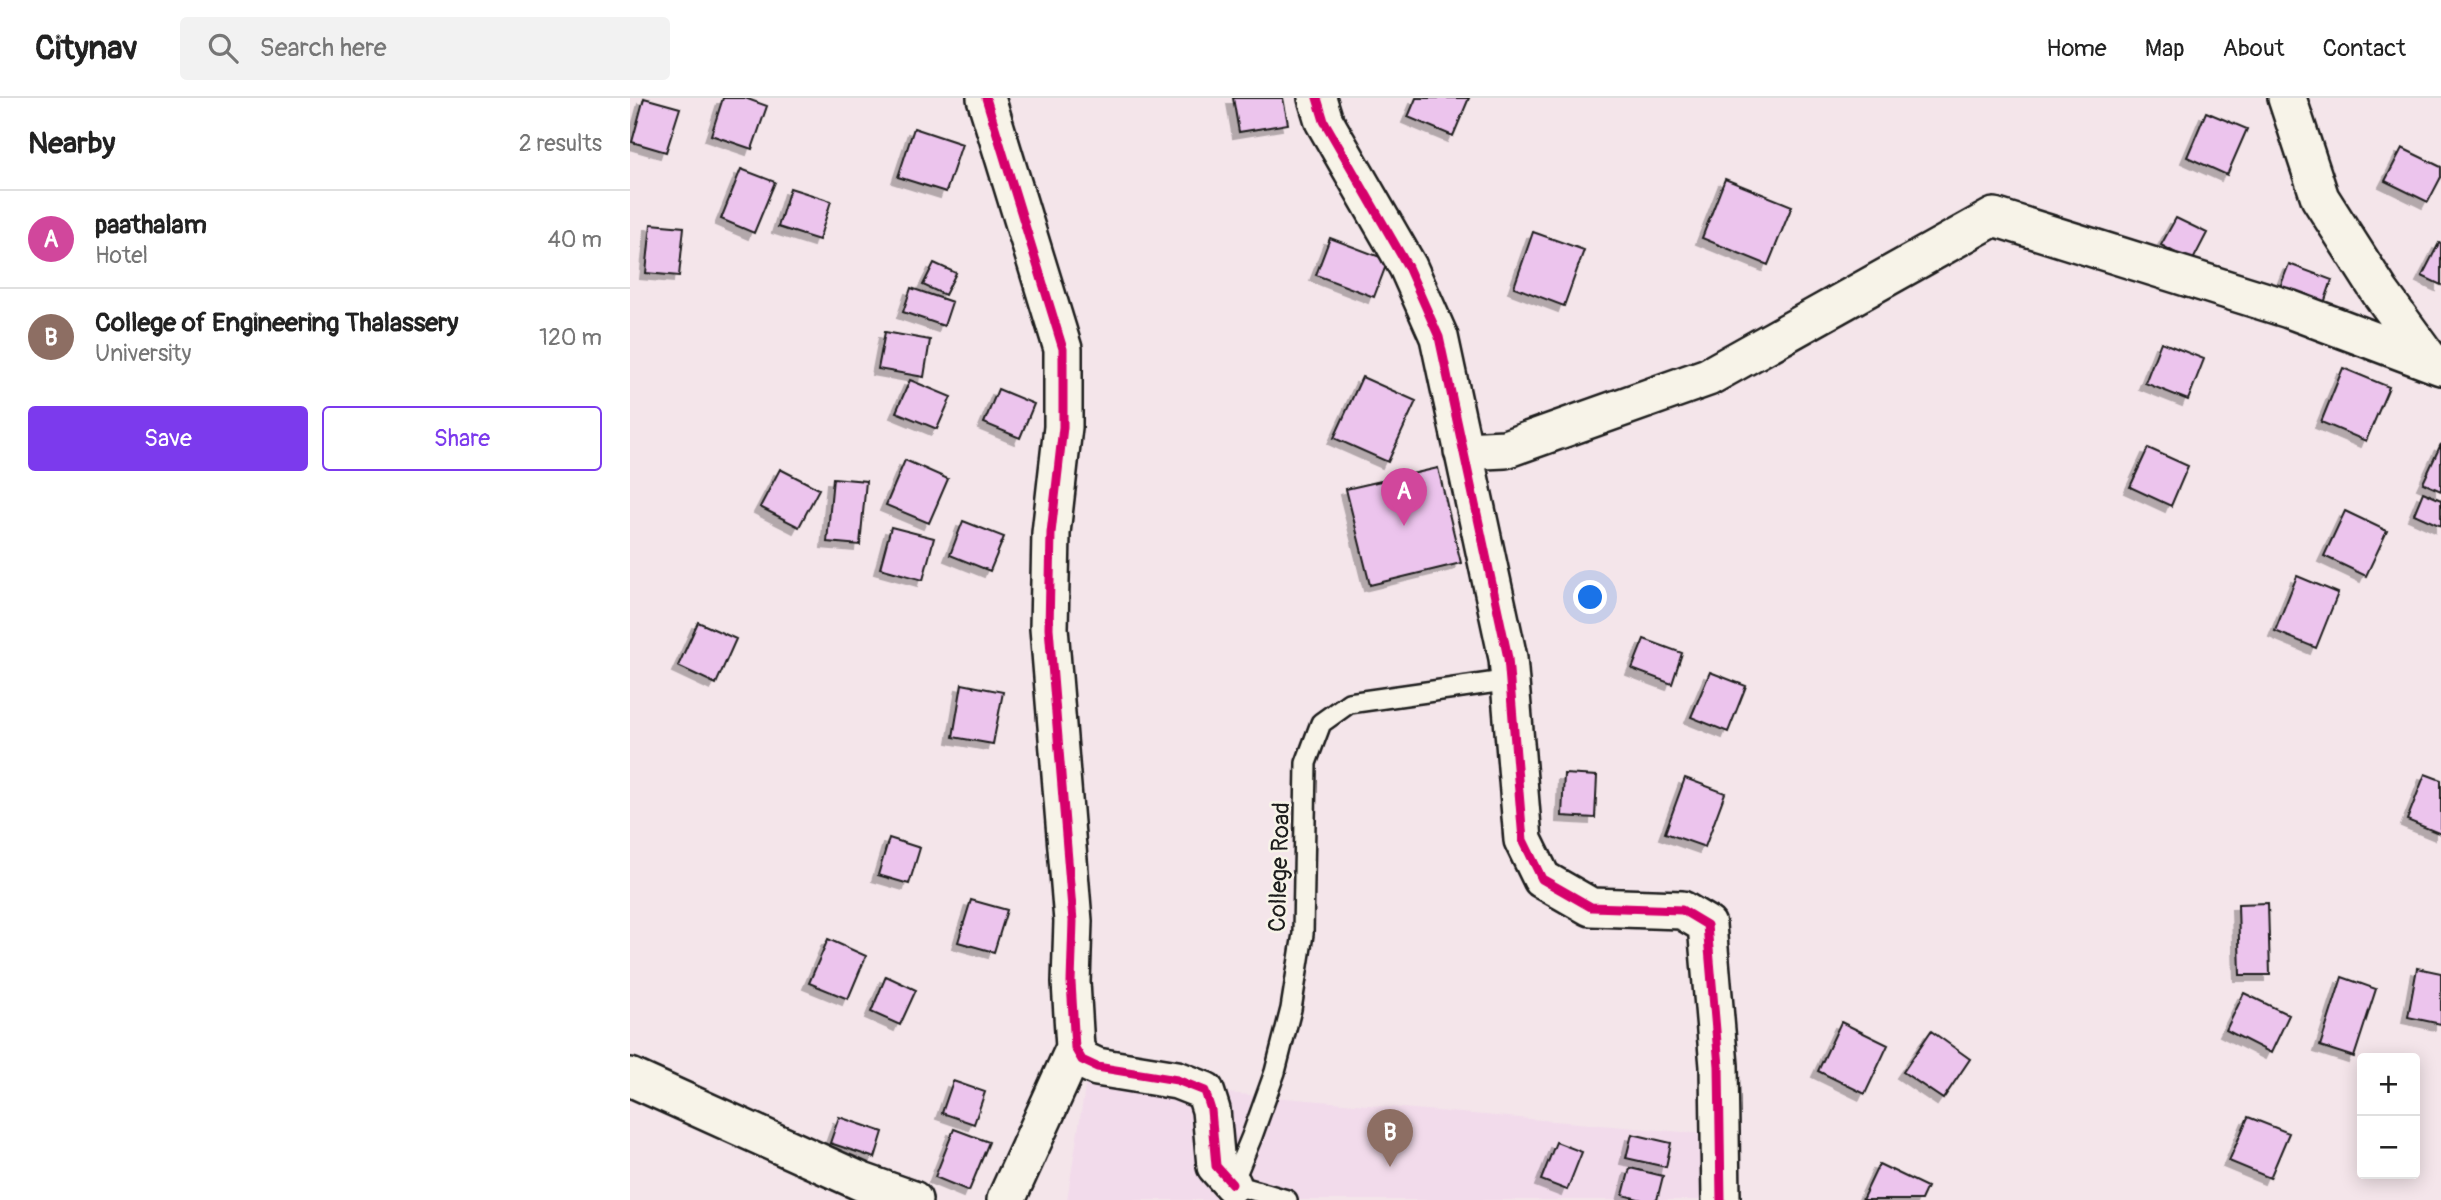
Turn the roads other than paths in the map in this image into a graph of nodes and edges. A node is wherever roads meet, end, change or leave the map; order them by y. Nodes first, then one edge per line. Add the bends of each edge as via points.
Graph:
1 (986, 98) edge
2 (1317, 98) edge
3 (2287, 98) edge
4 (2436, 364) edge
5 (1463, 451) junction
6 (1511, 680) junction
7 (1075, 1048) junction
8 (630, 1077) edge
9 (1228, 1192) edge
10 (913, 1200) edge
11 (1006, 1200) edge
12 (1287, 1200) edge
13 (1721, 1200) edge

1 - 7 street via 1063,349 1063,427 1051,533 1049,628 1073,921
2 - 5 street via 1324,121 1408,267 1438,337
3 - 4 street via 2320,198 2380,292
4 - 5 street via 2289,309 1994,217 1708,377 1505,449
5 - 6 street
6 - 9 lane, College Road via 1349,703 1321,723 1306,763 1303,934 1292,1009 1270,1085
6 - 13 street via 1523,840 1542,879 1591,907 1682,910 1707,925 1719,1066
7 - 9 street via 1082,1060 1097,1068 1177,1080 1205,1091 1216,1166
7 - 11 street
8 - 10 street via 862,1182
9 - 12 lane

